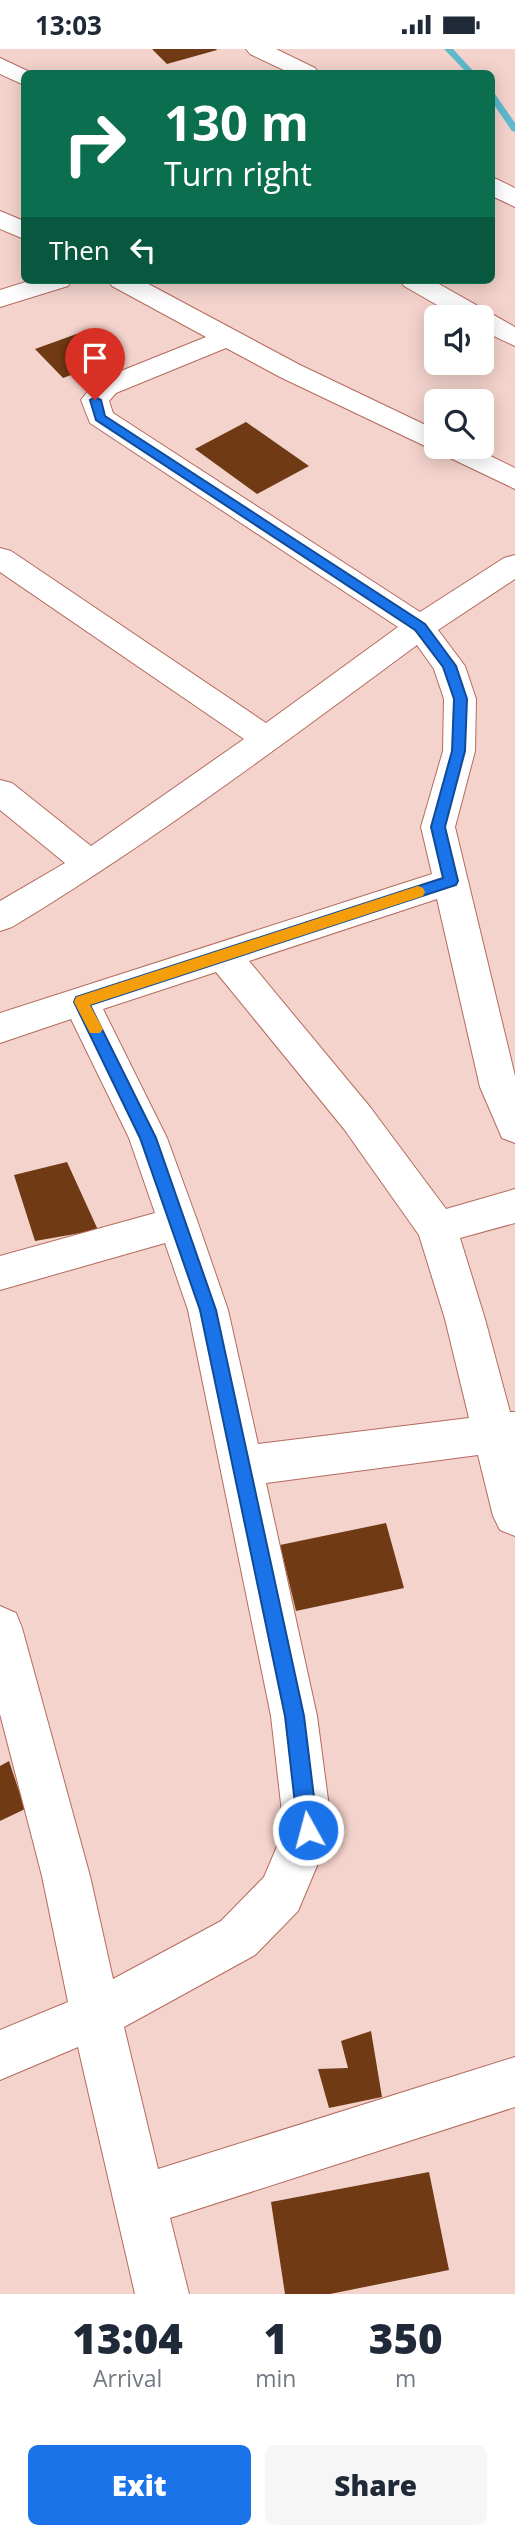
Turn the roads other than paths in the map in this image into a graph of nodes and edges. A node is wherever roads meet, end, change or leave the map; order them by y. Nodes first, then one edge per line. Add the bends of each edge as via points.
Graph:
1 (258, 49) edge
2 (0, 65) edge
3 (301, 70) edge
4 (21, 76) edge
5 (495, 187) edge
6 (515, 199) edge
7 (0, 219) edge
8 (21, 230) edge
9 (47, 284) edge
10 (128, 284) edge
11 (420, 284) edge
12 (0, 299) edge
13 (457, 305) edge
14 (494, 326) edge
15 (226, 338) junction
16 (515, 338) edge
17 (424, 435) edge
18 (472, 459) edge
19 (515, 480) edge
20 (0, 558) edge
21 (515, 565) edge
22 (420, 627) junction
23 (268, 740) junction
24 (0, 792) edge
25 (90, 864) junction
26 (451, 881) junction
27 (0, 918) edge
28 (223, 955) junction
29 (82, 1002) junction
30 (0, 1028) edge
31 (515, 1127) edge
32 (515, 1206) edge
33 (178, 1223) junction
34 (437, 1228) junction
35 (0, 1273) edge
36 (505, 1432) edge
37 (242, 1466) junction
38 (515, 1516) edge
39 (0, 1628) edge
40 (13, 1735) edge
41 (96, 2015) junction
42 (0, 2055) edge
43 (515, 2082) edge
44 (140, 2201) junction
45 (162, 2294) edge

1 - 3 street
2 - 4 street
5 - 6 street
7 - 8 street
9 - 12 street
10 - 15 street
11 - 13 street
14 - 16 street
15 - 17 street
15 - 22 street via 106,387 95,400 100,418
18 - 19 street
20 - 23 street
21 - 22 street
22 - 23 street
22 - 26 street via 449,666 460,699 459,751 438,827
23 - 25 street
24 - 25 street
25 - 27 street
26 - 28 street
26 - 31 street via 499,1087
28 - 29 street
28 - 34 street via 357,1118
29 - 30 street
29 - 33 street via 148,1138
32 - 34 street
33 - 35 street
33 - 37 street via 208,1310
34 - 36 street
36 - 37 street
36 - 38 street
37 - 41 street via 294,1716 308,1830 281,1894 238,1938
39 - 40 street
40 - 41 street via 66,1876
41 - 42 street
41 - 44 street
43 - 44 street
44 - 45 street

